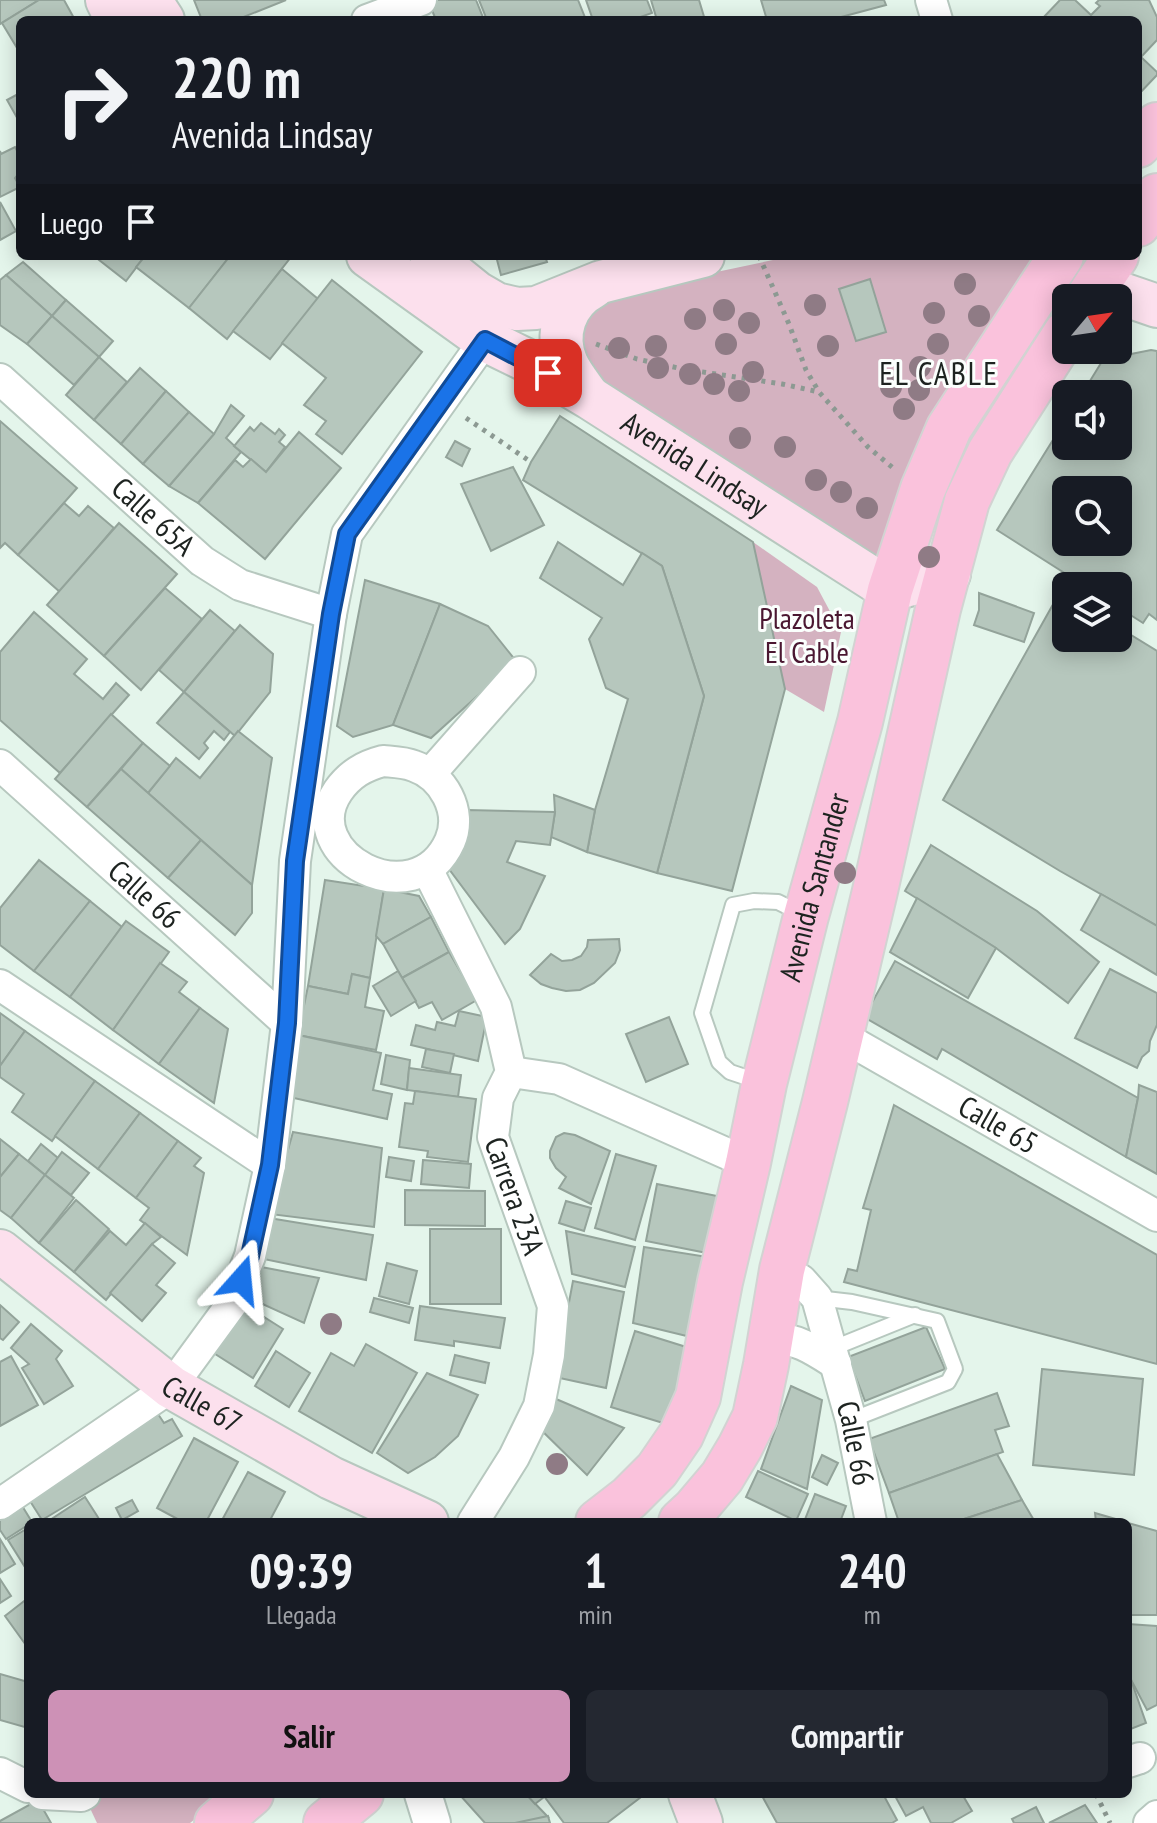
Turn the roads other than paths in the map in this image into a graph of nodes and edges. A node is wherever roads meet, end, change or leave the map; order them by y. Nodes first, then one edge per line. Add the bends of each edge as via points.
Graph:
1 (421, 0) edge
2 (378, 16) edge
3 (1157, 125) edge
4 (1142, 141) edge
5 (1157, 196) edge
6 (1142, 218) edge
7 (374, 260) edge
8 (436, 260) edge
9 (687, 260) edge
10 (1058, 260) edge
11 (1100, 280) edge
12 (601, 282) junction
13 (1157, 306) edge
14 (485, 340) junction
15 (1052, 355) edge
16 (0, 379) edge
17 (590, 398) junction
18 (949, 574) junction
19 (890, 590) junction
20 (331, 614) junction
21 (520, 672) dead end
22 (0, 765) edge
23 (309, 769) junction
24 (430, 774) junction
25 (342, 785) junction
26 (331, 830) junction
27 (298, 842) junction
28 (427, 869) junction
29 (806, 916) junction
30 (0, 985) edge
31 (287, 1023) junction
32 (840, 1035) junction
33 (511, 1072) junction
34 (764, 1084) junction
35 (748, 1163) junction
36 (270, 1165) junction
37 (1157, 1216) edge
38 (0, 1251) edge
39 (782, 1270) junction
40 (817, 1298) junction
41 (916, 1315) junction
42 (771, 1338) junction
43 (833, 1356) junction
44 (171, 1387) junction
45 (851, 1420) junction
46 (0, 1504) edge
47 (613, 1510) edge
48 (418, 1518) edge
49 (476, 1518) edge
50 (685, 1518) edge
51 (870, 1518) edge
52 (0, 1773) edge
53 (24, 1785) edge
54 (246, 1798) edge
55 (356, 1798) edge
56 (424, 1798) edge
57 (692, 1798) edge
58 (1157, 1816) edge
59 (217, 1823) edge
60 (326, 1823) edge
61 (432, 1823) edge
62 (701, 1823) edge
63 (1149, 1823) edge

1 - 2 street
3 - 4 main road
5 - 6 main road
7 - 14 main road, Avenida Lindsay
8 - 12 main road via 477,293 517,309 536,308
9 - 12 main road
10 - 19 main road, Avenida Santander via 949,428
11 - 13 main road
12 - 17 main road via 568,310 561,331 568,366
14 - 17 main road, Avenida Lindsay
14 - 20 street via 347,534
15 - 18 main road, Avenida Santander via 990,452 967,501
16 - 20 street, Calle 65A via 202,561 240,585
17 - 19 main road, Avenida Lindsay
18 - 19 main road
18 - 32 main road, Avenida Santander
19 - 29 main road, Avenida Santander
20 - 23 street
21 - 24 street
22 - 31 street, Calle 66
23 - 25 street
23 - 27 street
24 - 25 street via 383,761
24 - 28 street via 446,791 453,812 452,834 443,855
25 - 26 street via 329,807
26 - 27 street
26 - 28 street via 348,859 362,869 394,878
27 - 31 street
28 - 33 street via 496,1007
29 - 34 main road, Avenida Santander
29 - 34 lane via 778,902 733,905 702,1013 719,1062 730,1072
30 - 36 street
31 - 36 street
32 - 37 street, Calle 65
32 - 39 main road, Avenida Santander
33 - 35 street via 559,1079
33 - 49 street, Carrera 23A via 498,1098 493,1137 553,1306 539,1406
34 - 35 main road, Avenida Santander
35 - 47 main road, Avenida Santander via 698,1397 657,1470
36 - 44 street via 250,1256 231,1305
38 - 44 main road, Calle 67
39 - 40 street via 801,1280
39 - 42 main road, Avenida Santander
40 - 41 lane
40 - 43 street, Calle 66
41 - 43 lane
41 - 45 lane via 937,1321 955,1369 948,1382
42 - 43 street, Calle 66 via 787,1338
42 - 50 main road, Avenida Santander via 755,1417 722,1477
43 - 45 street, Calle 66
44 - 46 street
44 - 48 main road, Calle 67 via 331,1478
45 - 51 street, Calle 66
52 - 53 street
54 - 59 main road
55 - 60 main road
56 - 61 street
57 - 62 main road
58 - 63 street

